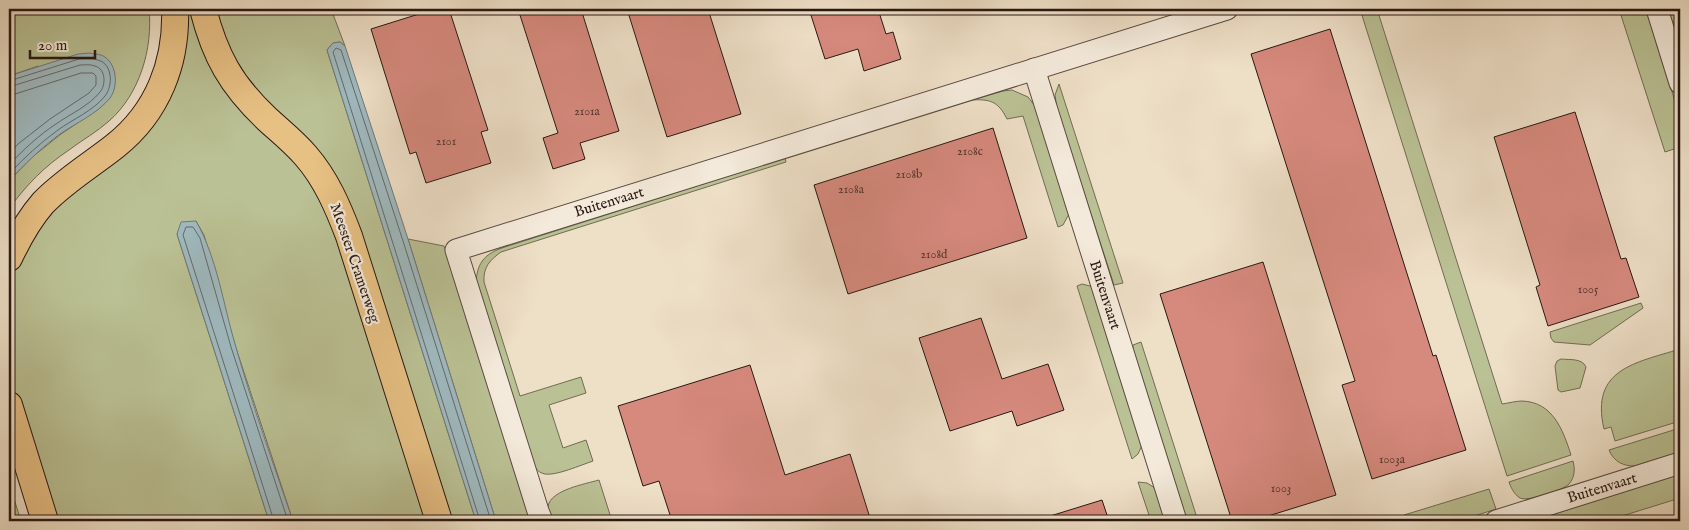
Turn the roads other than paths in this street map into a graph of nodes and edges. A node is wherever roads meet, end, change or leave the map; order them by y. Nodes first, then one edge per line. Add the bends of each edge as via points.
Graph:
1 (175, 9) edge
2 (203, 9) edge
3 (1227, 9) edge
4 (1657, 9) edge
5 (1034, 69) junction
6 (1680, 83) edge
7 (9, 258) edge
8 (9, 405) edge
9 (1680, 463) edge
10 (46, 521) edge
11 (440, 521) edge
12 (542, 521) edge
13 (1176, 521) edge
14 (1496, 521) edge

1 - 7 main road via 171,61 154,102 131,132 42,204 20,235
2 - 11 main road, Meester Cramerweg via 215,47 234,84 306,156 337,207
3 - 5 street, Buitenvaart
4 - 6 street
5 - 12 street, Buitenvaart via 456,250
5 - 13 street, Buitenvaart
8 - 10 main road
9 - 14 street, Buitenvaart

